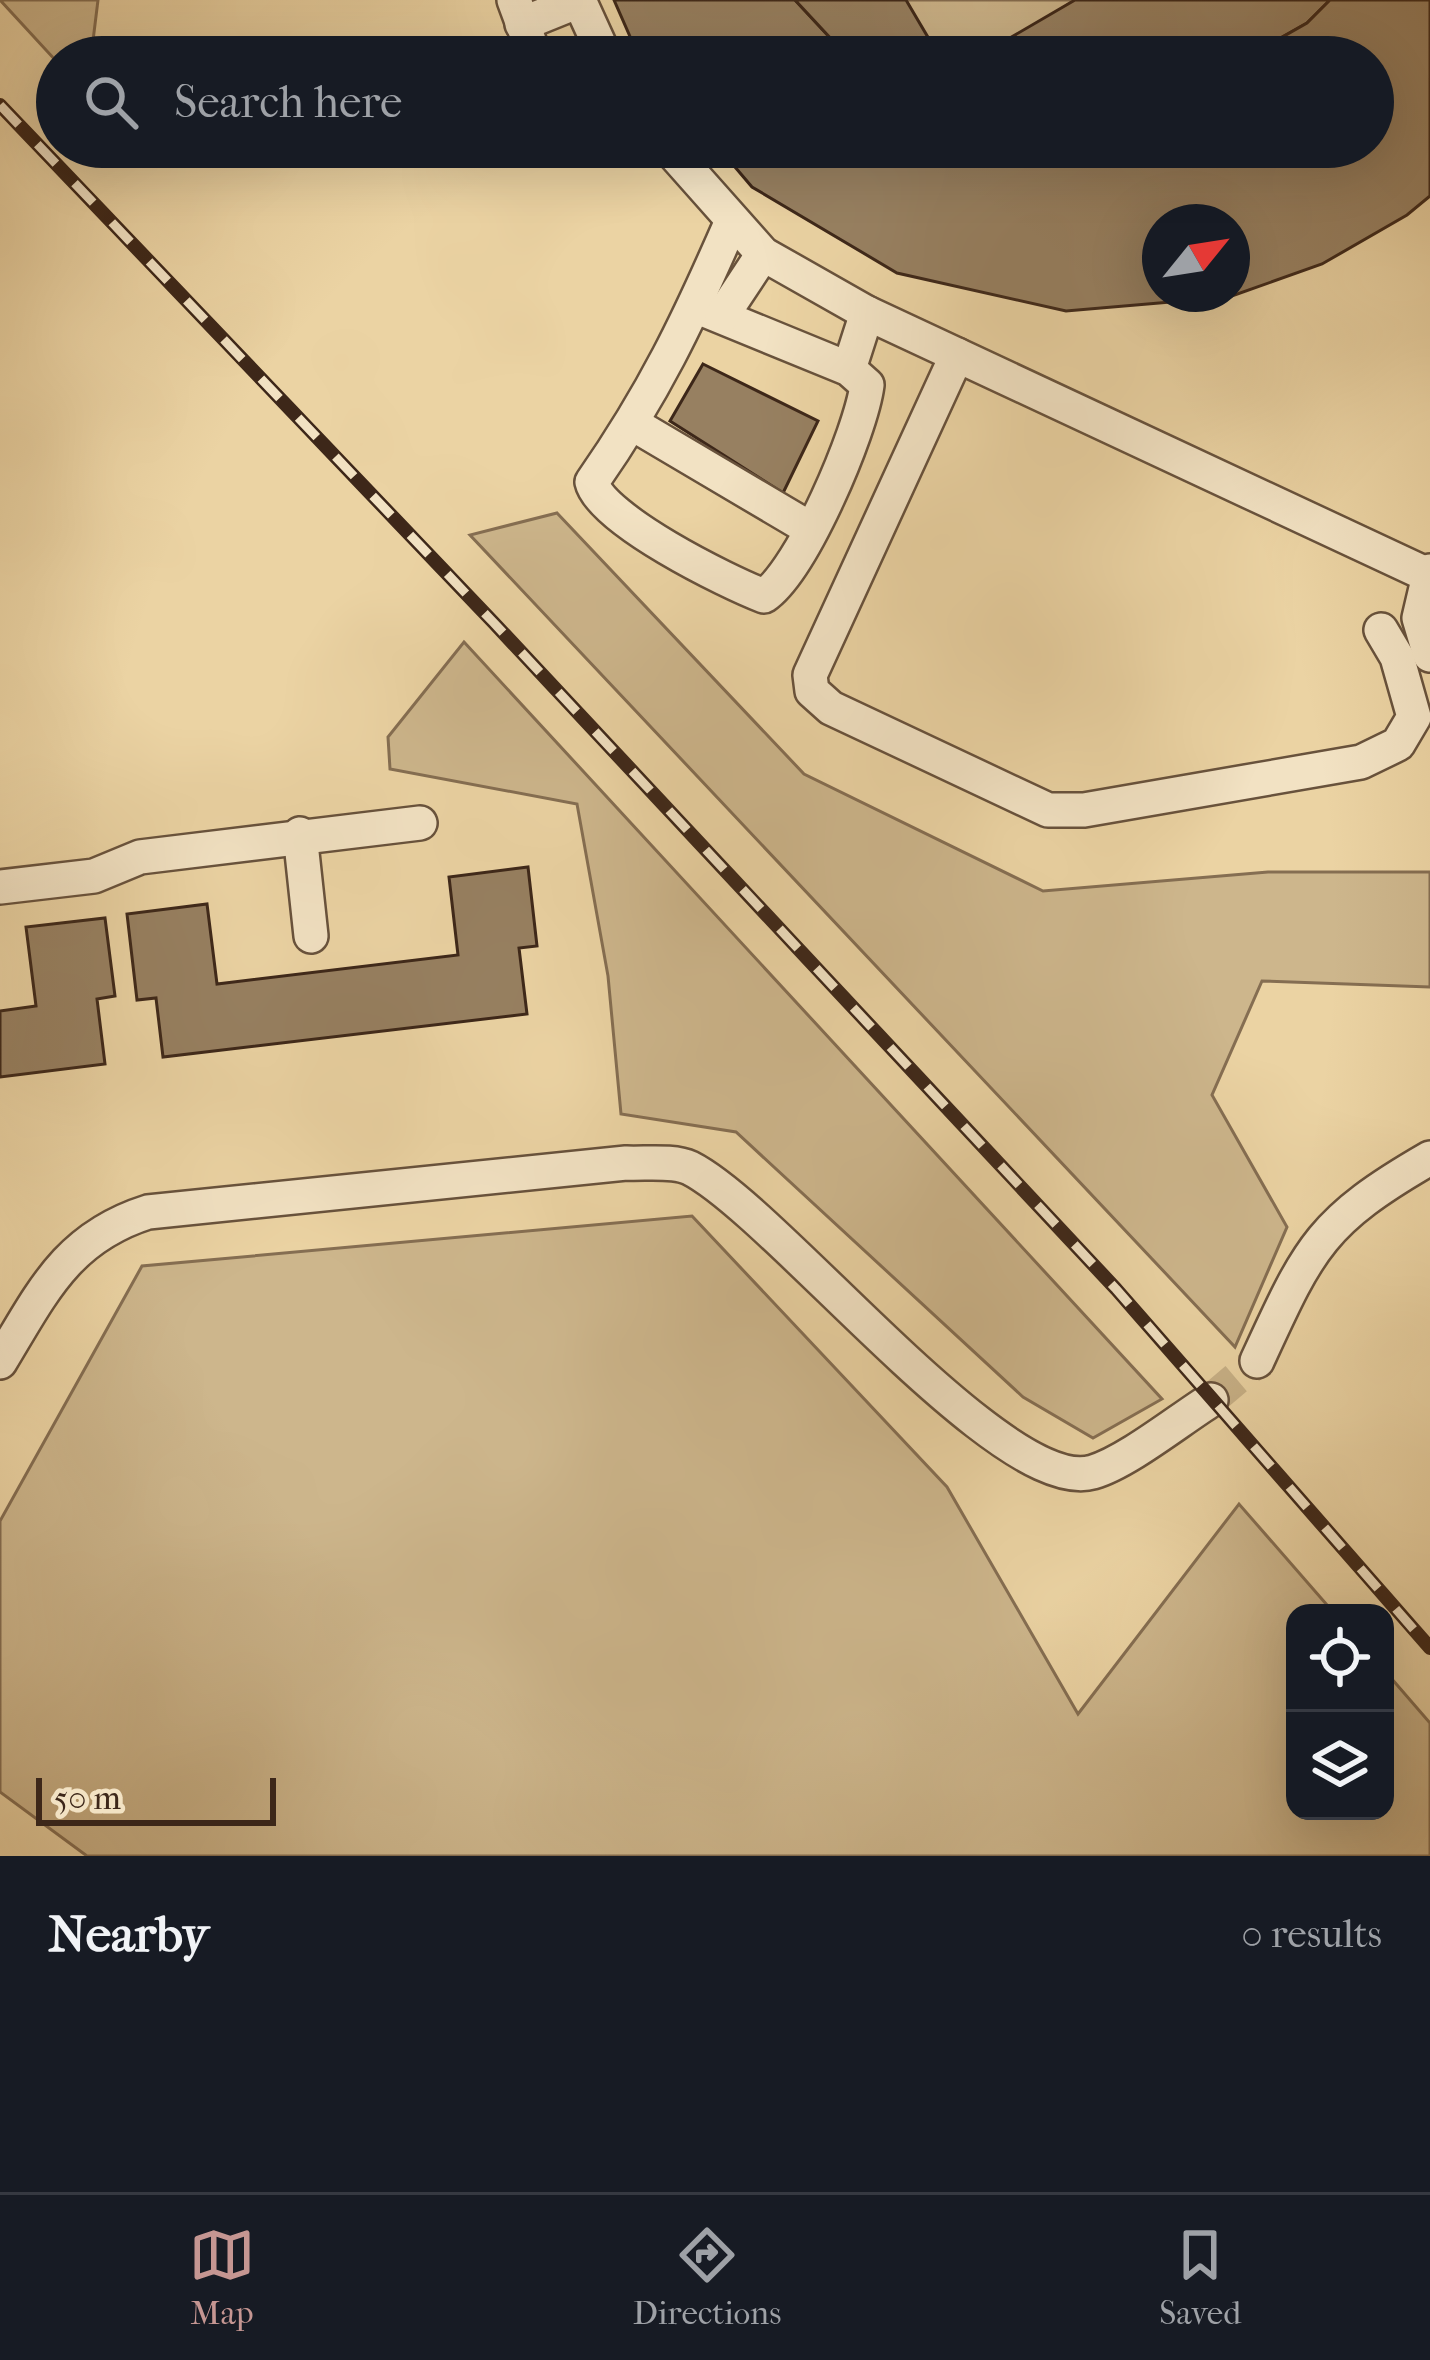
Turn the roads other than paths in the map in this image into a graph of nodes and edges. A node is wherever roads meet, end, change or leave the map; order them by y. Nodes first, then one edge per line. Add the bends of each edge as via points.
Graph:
1 (579, 0) edge
2 (518, 12) edge
3 (595, 36) edge
4 (685, 168) edge
5 (731, 223) junction
6 (763, 254) junction
7 (709, 311) junction
8 (868, 313) junction
9 (957, 355) junction
10 (849, 369) junction
11 (633, 424) junction
12 (809, 527) junction
13 (1429, 573) edge
14 (1381, 630) dead end
15 (1430, 655) edge
16 (420, 824) dead end
17 (300, 834) junction
18 (0, 887) edge
19 (310, 936) dead end
20 (1430, 1158) edge
21 (1257, 1361) tunnel mouth
22 (0, 1362) edge
23 (1211, 1400) tunnel mouth

1 - 2 street
1 - 3 street
4 - 5 street
5 - 6 street
5 - 7 street
6 - 7 street
6 - 8 street
7 - 10 street
7 - 11 street via 682,339
8 - 9 street
8 - 10 street
9 - 13 street
9 - 14 street via 810,675 812,691 831,708 1048,810 1106,806 1360,762 1398,744 1414,718
10 - 12 street via 867,385 854,445
11 - 12 street
11 - 12 street via 592,482 595,497 620,518 764,596
13 - 15 street via 1419,618
16 - 17 street
17 - 18 street
17 - 19 street
20 - 21 street via 1362,1197 1322,1237 1294,1274
22 - 23 street via 59,1266 108,1225 148,1212 626,1163 684,1165 722,1187 992,1433 1069,1474 1095,1472

